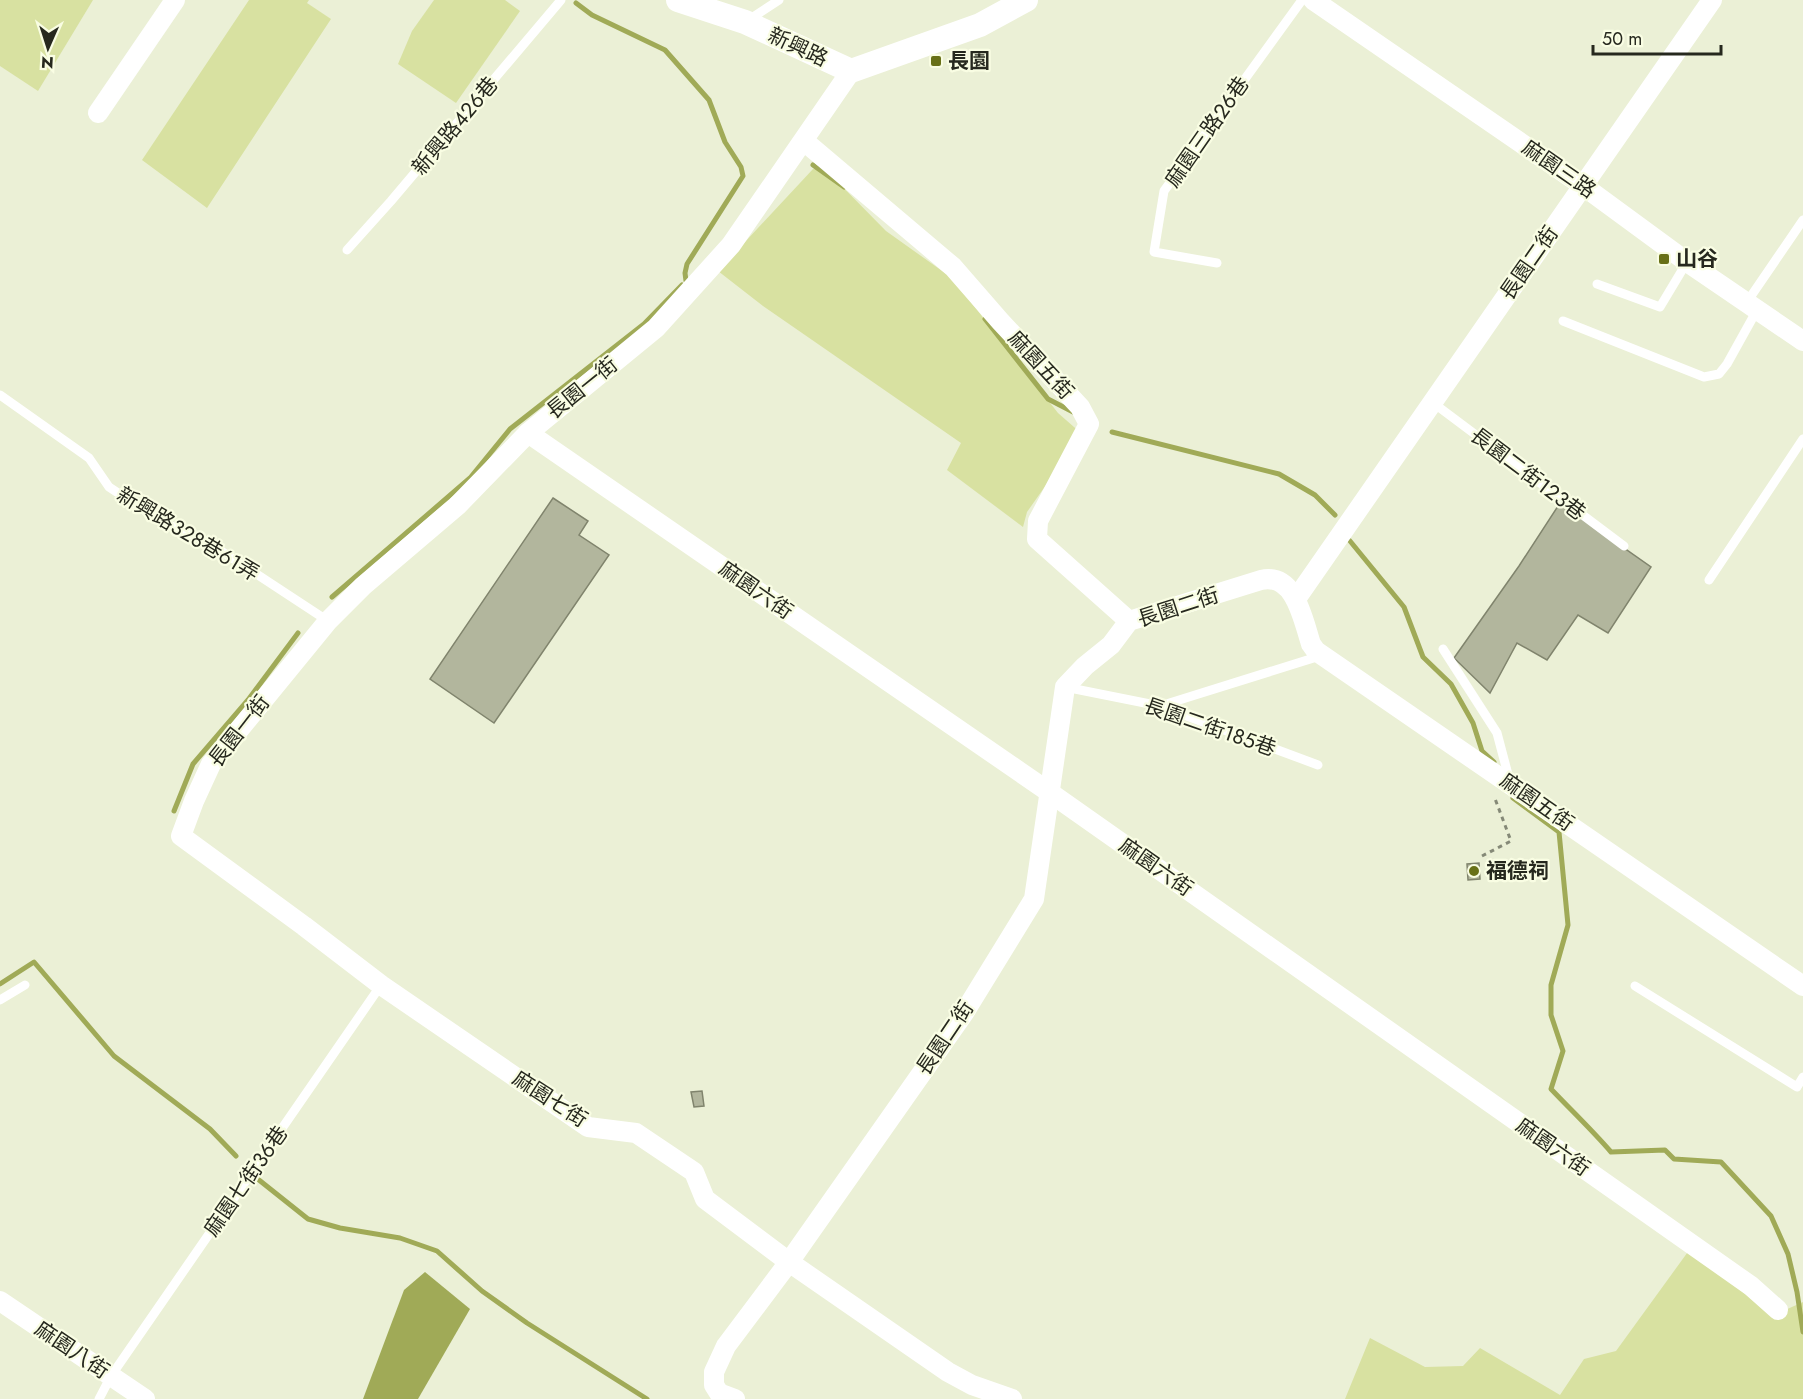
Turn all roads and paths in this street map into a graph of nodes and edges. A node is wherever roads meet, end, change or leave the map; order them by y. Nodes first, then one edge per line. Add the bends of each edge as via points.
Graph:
1 (175, 0) edge
2 (678, 0) edge
3 (779, 0) edge
4 (1026, 0) edge
5 (1302, 0) edge
6 (1312, 0) edge
7 (1712, 0) edge
8 (558, 1) edge
9 (745, 22) junction
10 (852, 71) junction
11 (98, 113) dead end
12 (804, 141) junction
13 (1582, 185) junction
14 (1803, 220) edge
15 (347, 250) dead end
16 (1688, 262) junction
17 (1217, 263) dead end
18 (1597, 284) dead end
19 (1752, 306) junction
20 (1563, 321) dead end
21 (1803, 341) edge
22 (0, 395) edge
23 (1432, 402) junction
24 (528, 432) junction
25 (1803, 440) edge
26 (1624, 546) dead end
27 (1709, 580) dead end
28 (1296, 599) junction
29 (328, 621) junction
30 (1129, 621) junction
31 (1443, 649) dead end
32 (1322, 655) junction
33 (1065, 687) junction
34 (1160, 706) junction
35 (1482, 764) junction
36 (1318, 765) dead end
37 (1511, 784) junction
38 (1049, 792) junction
39 (181, 836) joint
40 (1482, 856) dead end
41 (25, 985) dead end
42 (381, 985) junction
43 (1635, 986) dead end
44 (1803, 986) edge
45 (0, 1000) edge
46 (1803, 1077) edge
47 (789, 1262) junction
48 (0, 1301) edge
49 (1779, 1310) dead end
50 (111, 1376) junction
51 (99, 1399) edge
52 (145, 1399) edge
53 (735, 1399) edge
54 (1012, 1399) edge

1 - 11 street
2 - 9 street, 新興路
3 - 9 lane, 新興路
4 - 10 street via 980,25
5 - 17 lane, 麻園三路26巷 via 1164,191 1154,252
6 - 13 street, 麻園三路
7 - 13 street, 長園二街
8 - 15 lane, 新興路426巷
9 - 10 street, 新興路
10 - 12 street, 長園一街
12 - 24 street, 長園一街 via 731,245 656,328
12 - 30 street, 麻園五街 via 953,267 1080,407 1089,424 1038,522 1037,539
13 - 16 street, 麻園三路
13 - 23 street, 長園二街
14 - 19 lane
16 - 18 lane via 1660,307
16 - 19 street, 麻園三路
19 - 20 lane via 1727,364 1719,374 1704,377
19 - 21 street, 麻園三路
22 - 29 lane, 新興路328巷61弄 via 89,458 109,487 162,522 206,541
23 - 26 lane, 長園二街123巷
23 - 28 street, 長園二街
24 - 29 street, 長園一街 via 457,506
24 - 38 street, 麻園六街
25 - 27 lane
28 - 30 street, 長園二街 via 1279,580 1271,578
28 - 32 street, 麻園五街 via 1311,645
29 - 39 street, 長園一街 via 211,764
30 - 33 street, 長園二街 via 1111,645
31 - 37 lane via 1497,733
32 - 34 lane
32 - 35 street, 麻園五街
33 - 34 lane, 長園二街185巷
33 - 38 street, 長園二街
34 - 36 lane, 長園二街185巷
35 - 37 street, 麻園五街
35 - 40 path via 1511,841
37 - 44 street, 麻園五街
38 - 47 street, 長園二街 via 1034,899 964,1013
38 - 49 street, 麻園六街 via 1742,1280
39 - 42 street, 麻園七街
41 - 45 lane
42 - 47 street, 麻園七街 via 588,1127 636,1133 694,1172 705,1199
42 - 50 lane, 麻園七街36巷
43 - 46 lane via 1797,1087
47 - 53 street, 長園二街 via 726,1346 714,1372 718,1393
47 - 54 street, 麻園七街 via 948,1372
48 - 50 street, 麻園八街
50 - 51 lane, 麻園七街36巷
50 - 52 street, 麻園八街

